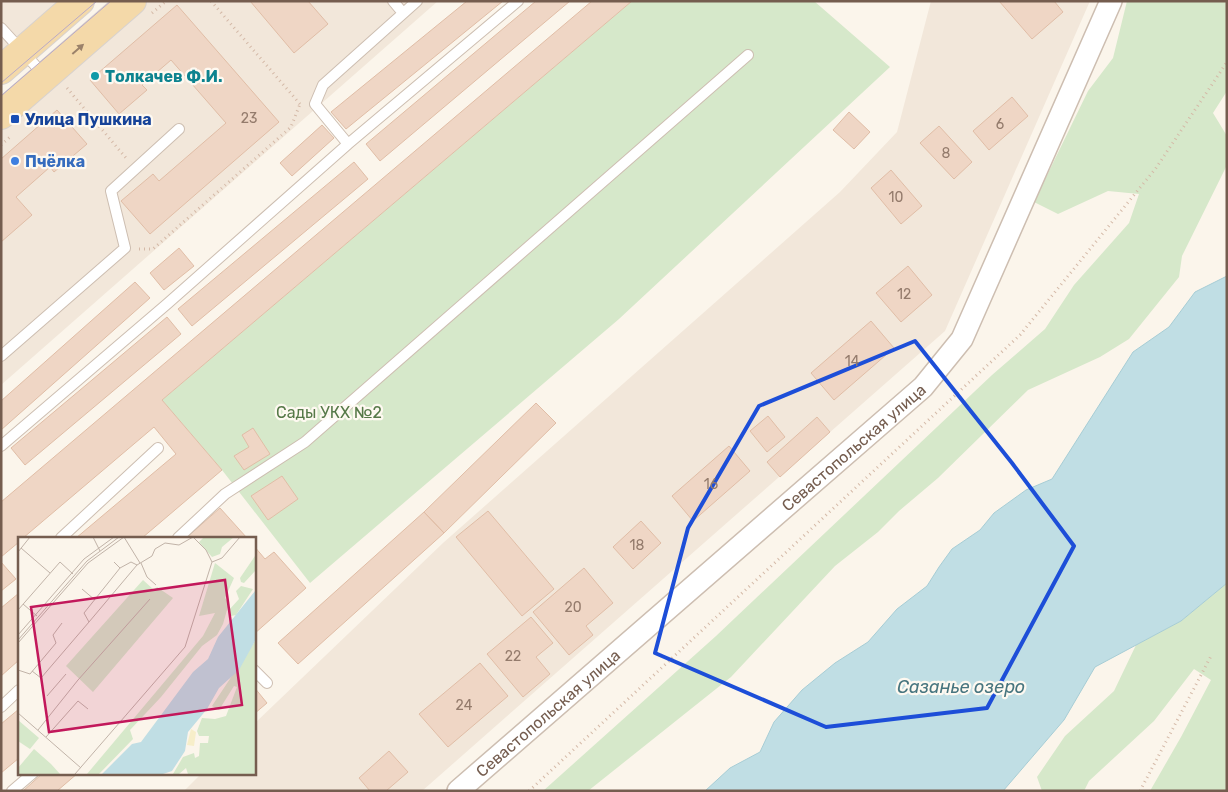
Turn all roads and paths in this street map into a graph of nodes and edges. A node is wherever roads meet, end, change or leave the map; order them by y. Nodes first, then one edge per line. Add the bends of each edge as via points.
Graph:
1 (80, 1) edge
2 (132, 1) edge
3 (211, 1) edge
4 (393, 1) edge
5 (416, 1) edge
6 (518, 1) edge
7 (1111, 1) edge
8 (403, 13) junction
9 (1, 28) edge
10 (22, 51) junction
11 (748, 55) dead end
12 (1, 70) edge
13 (56, 82) junction
14 (1, 115) edge
15 (180, 129) dead end
16 (348, 144) junction
17 (135, 169) junction
18 (125, 248) junction
19 (1, 356) edge
20 (1, 446) edge
21 (158, 448) dead end
22 (62, 537) edge
23 (179, 537) edge
24 (1211, 656) dead end
25 (255, 671) edge
26 (267, 683) dead end
27 (18, 691) edge
28 (1, 707) edge
29 (31, 774) edge
30 (12, 791) edge
31 (458, 791) edge
32 (1140, 791) edge

1 - 10 main road
13 -> 2 main road
3 - 18 path via 300,104 291,127 152,249
4 - 8 lane
5 - 8 lane
6 - 16 lane
7 - 31 street, Севастопольская улица via 962,338 923,387
8 - 16 lane via 323,85 315,104
9 - 10 lane
10 - 12 main road
10 - 13 lane
11 - 23 lane via 305,442 225,494
13 - 14 main road
13 - 17 path
15 - 17 lane
16 - 20 lane
17 - 18 lane via 111,191
18 - 19 lane
21 - 22 lane
24 - 32 path
25 - 26 lane
27 - 28 lane
29 - 30 lane

